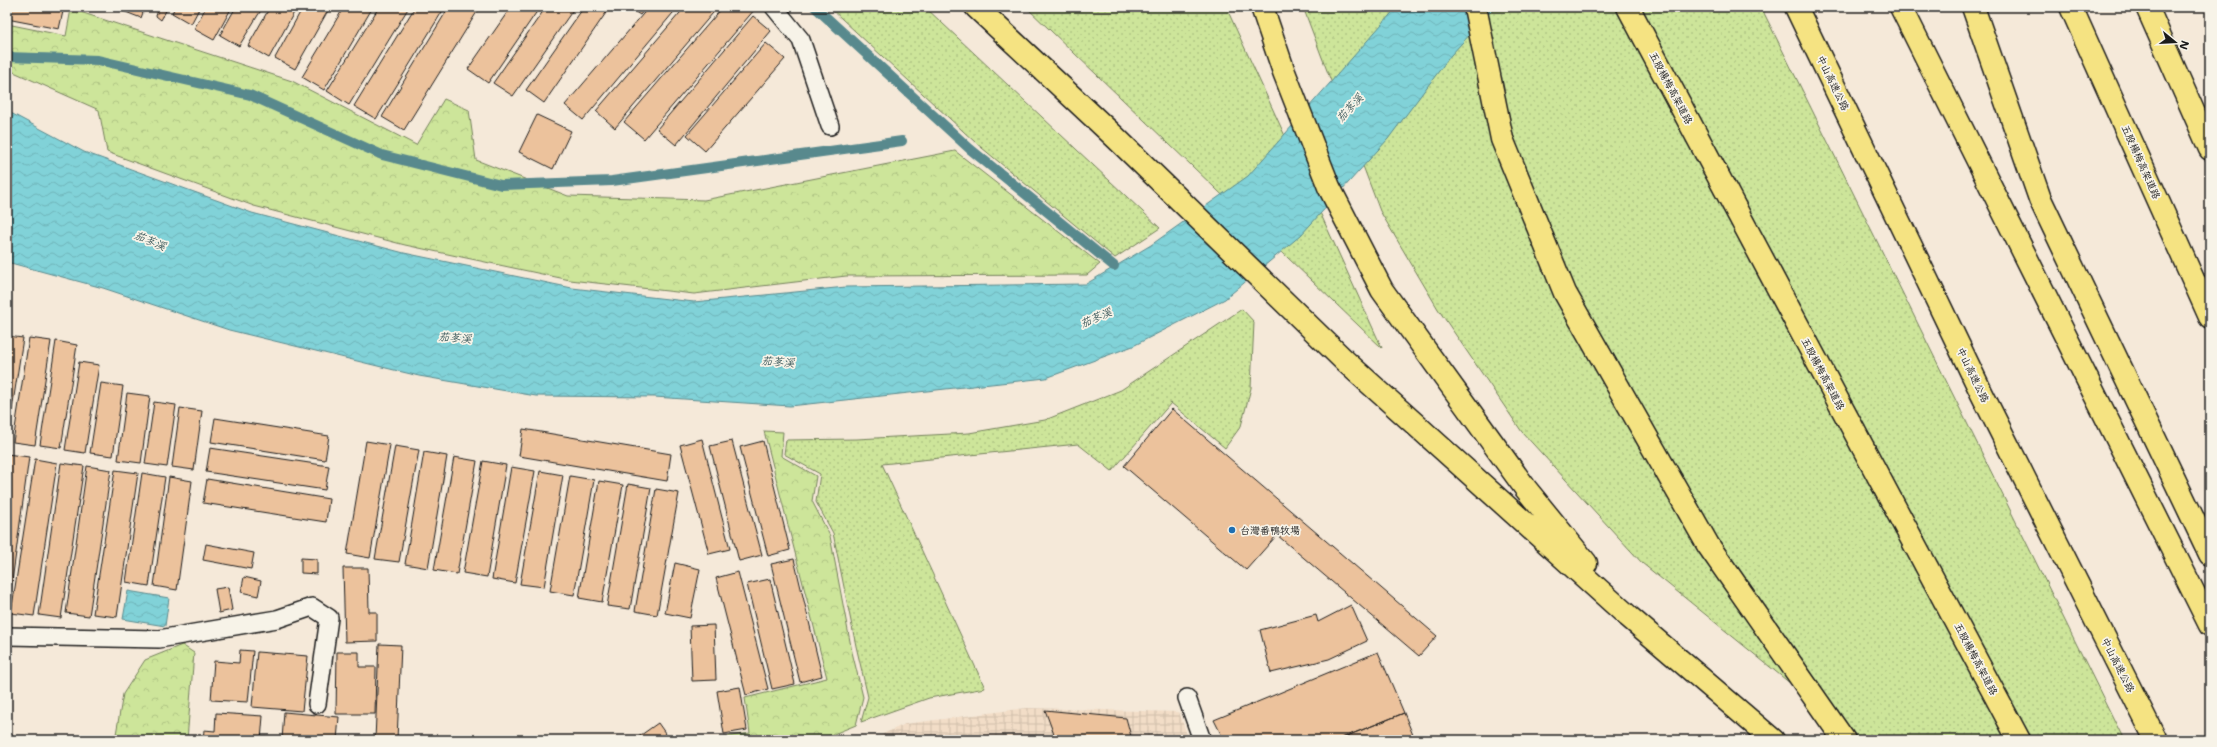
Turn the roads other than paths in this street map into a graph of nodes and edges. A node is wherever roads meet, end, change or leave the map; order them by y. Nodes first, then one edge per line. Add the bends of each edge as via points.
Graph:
1 (774, 7) edge
2 (976, 7) edge
3 (1262, 7) edge
4 (1475, 7) edge
5 (1628, 7) edge
6 (1796, 7) edge
7 (1901, 7) edge
8 (1973, 7) edge
9 (2071, 7) edge
10 (2147, 7) edge
11 (830, 126) dead end
12 (2210, 149) edge
13 (2210, 317) edge
14 (2210, 554) edge
15 (1628, 616) junction
16 (2210, 625) edge
17 (7, 636) edge
18 (1187, 698) dead end
19 (317, 704) dead end
20 (1202, 740) edge
21 (1773, 740) edge
22 (1844, 740) edge
23 (2019, 740) edge
24 (2156, 740) edge

1 - 11 lane via 801,40
2 - 15 highway via 1115,137 1346,361
3 - 15 highway via 1284,72 1329,187 1382,290 1526,489
4 - 22 highway via 1502,139 1564,293 1708,545
5 - 23 highway, 五股楊梅高架道路
6 - 24 highway, 中山高速公路 via 1982,394
7 - 16 highway
8 - 14 highway via 2040,199
9 - 13 highway, 五股楊梅高架道路
10 - 12 highway
15 - 21 highway
17 - 19 lane via 159,639 277,620 312,607 328,618
18 - 20 lane

